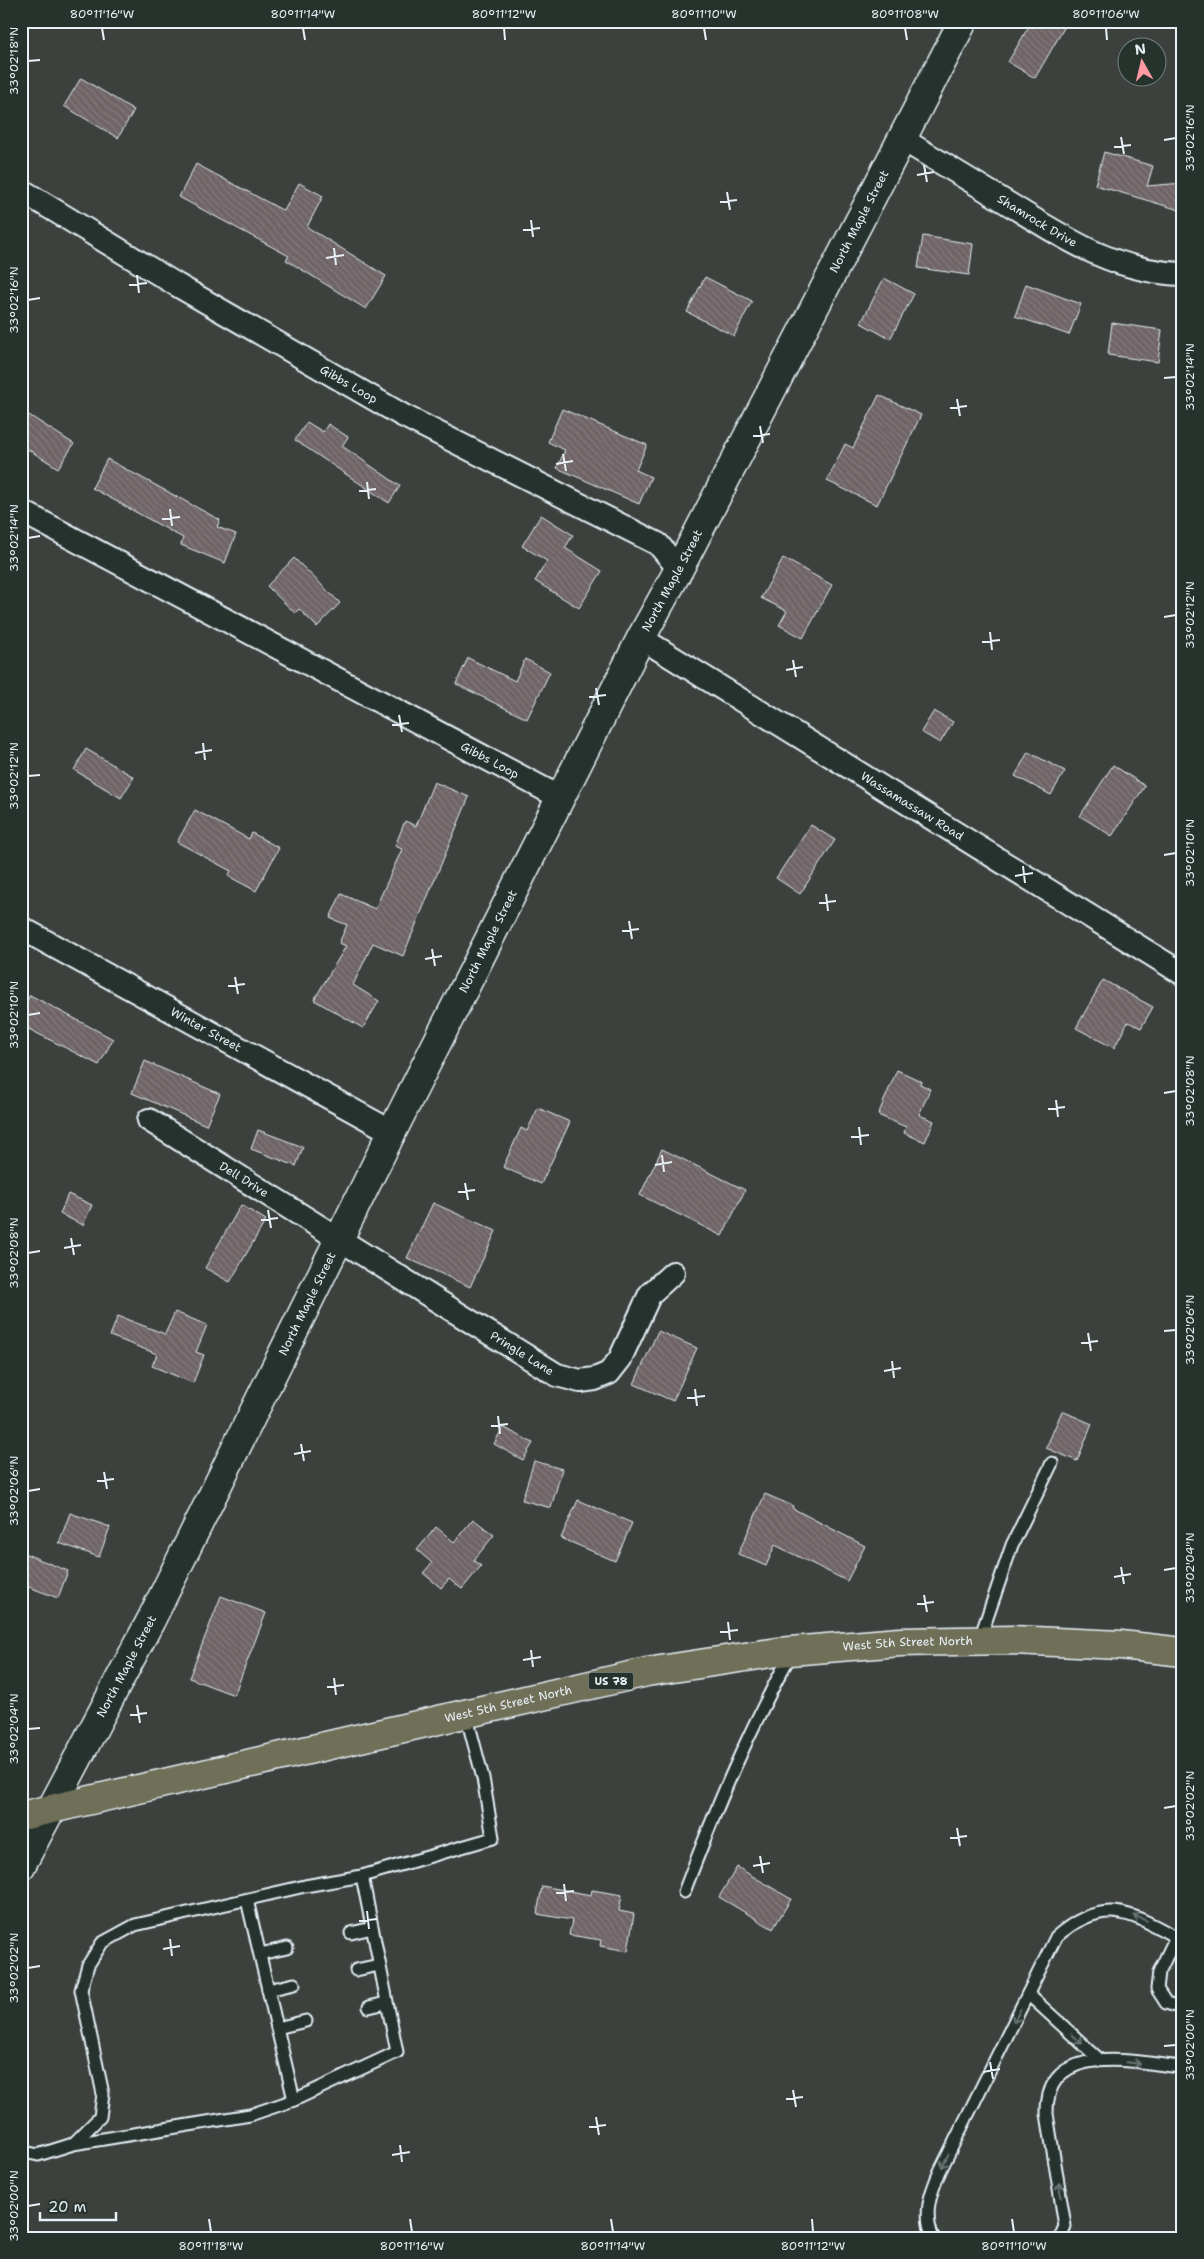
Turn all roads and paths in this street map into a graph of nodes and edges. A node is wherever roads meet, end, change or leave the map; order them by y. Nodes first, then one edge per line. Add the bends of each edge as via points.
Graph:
1 (963, 21) edge
2 (902, 139) junction
3 (21, 190) edge
4 (1183, 274) edge
5 (21, 511) edge
6 (679, 569) junction
7 (641, 638) junction
8 (561, 798) junction
9 (21, 928) edge
10 (1183, 974) edge
11 (149, 1120) dead end
12 (392, 1132) junction
13 (339, 1241) junction
14 (673, 1274) dead end
15 (1052, 1463) dead end
16 (979, 1641) junction
17 (792, 1651) junction
18 (1183, 1652) edge
19 (466, 1714) junction
20 (50, 1809) junction
21 (21, 1816) edge
22 (21, 1866) edge
23 (362, 1876) junction
24 (684, 1892) dead end
25 (247, 1900) junction
26 (372, 1928) junction
27 (351, 1933) dead end
28 (1179, 1939) edge
29 (287, 1948) dead end
30 (260, 1954) junction
31 (379, 1965) junction
32 (356, 1970) dead end
33 (294, 1984) dead end
34 (268, 1990) junction
35 (1028, 1994) junction
36 (386, 2003) junction
37 (369, 2007) dead end
38 (1183, 2008) edge
39 (306, 2021) dead end
40 (277, 2028) junction
41 (1100, 2060) junction
42 (1183, 2067) edge
43 (294, 2100) junction
44 (73, 2144) junction
45 (23, 2154) edge
46 (933, 2238) edge
47 (1060, 2238) edge

1 - 2 street, North Maple Street
2 - 4 street, Shamrock Drive via 1074,244 1118,264
2 - 6 street, North Maple Street
3 - 6 street, Gibbs Loop via 402,415 658,544
5 - 8 street, Gibbs Loop
6 - 7 street, North Maple Street
7 - 8 street, North Maple Street
7 - 10 street, Wassamassaw Road
8 - 12 street, North Maple Street
9 - 12 street, Winter Street
11 - 13 street, Dell Drive
12 - 13 street, North Maple Street
13 - 14 street, Pringle Lane via 557,1375 580,1381 609,1373 620,1358 650,1294
13 - 20 street, North Maple Street via 151,1620 77,1764
15 - 16 lane via 1012,1545
16 - 17 main road, West 5th Street North / US 78 via 900,1642
16 - 18 main road, West 5th Street North / US 78 via 1121,1645
17 - 19 main road, West 5th Street North / US 78 via 647,1672
17 - 24 lane via 759,1711 728,1779
19 - 20 main road, West 5th Street North / US 78
19 - 23 lane via 483,1778 493,1838
20 - 21 main road, US 78
20 - 22 street, North Maple Street
23 - 25 lane
23 - 26 lane
25 - 30 lane
25 - 44 lane via 135,1925 102,1944 88,1965 81,1990 103,2094 100,2117
26 - 27 lane
26 - 31 lane
28 -> 35 lane via 1128,1913 1107,1911 1088,1916 1071,1924 1056,1937
28 - 38 lane via 1159,1972 1157,1989 1166,2003
29 - 30 lane
30 - 34 lane
31 - 32 lane
31 - 36 lane
33 - 34 lane
34 - 40 lane
35 -> 41 lane
35 -> 46 lane via 931,2193 927,2213
36 - 37 lane
36 - 43 lane via 397,2052
39 - 40 lane
40 - 43 lane
41 -> 42 lane
47 -> 41 lane via 1065,2226 1046,2098 1063,2072 1076,2064
43 - 44 lane via 250,2115
44 - 45 lane via 38,2155

